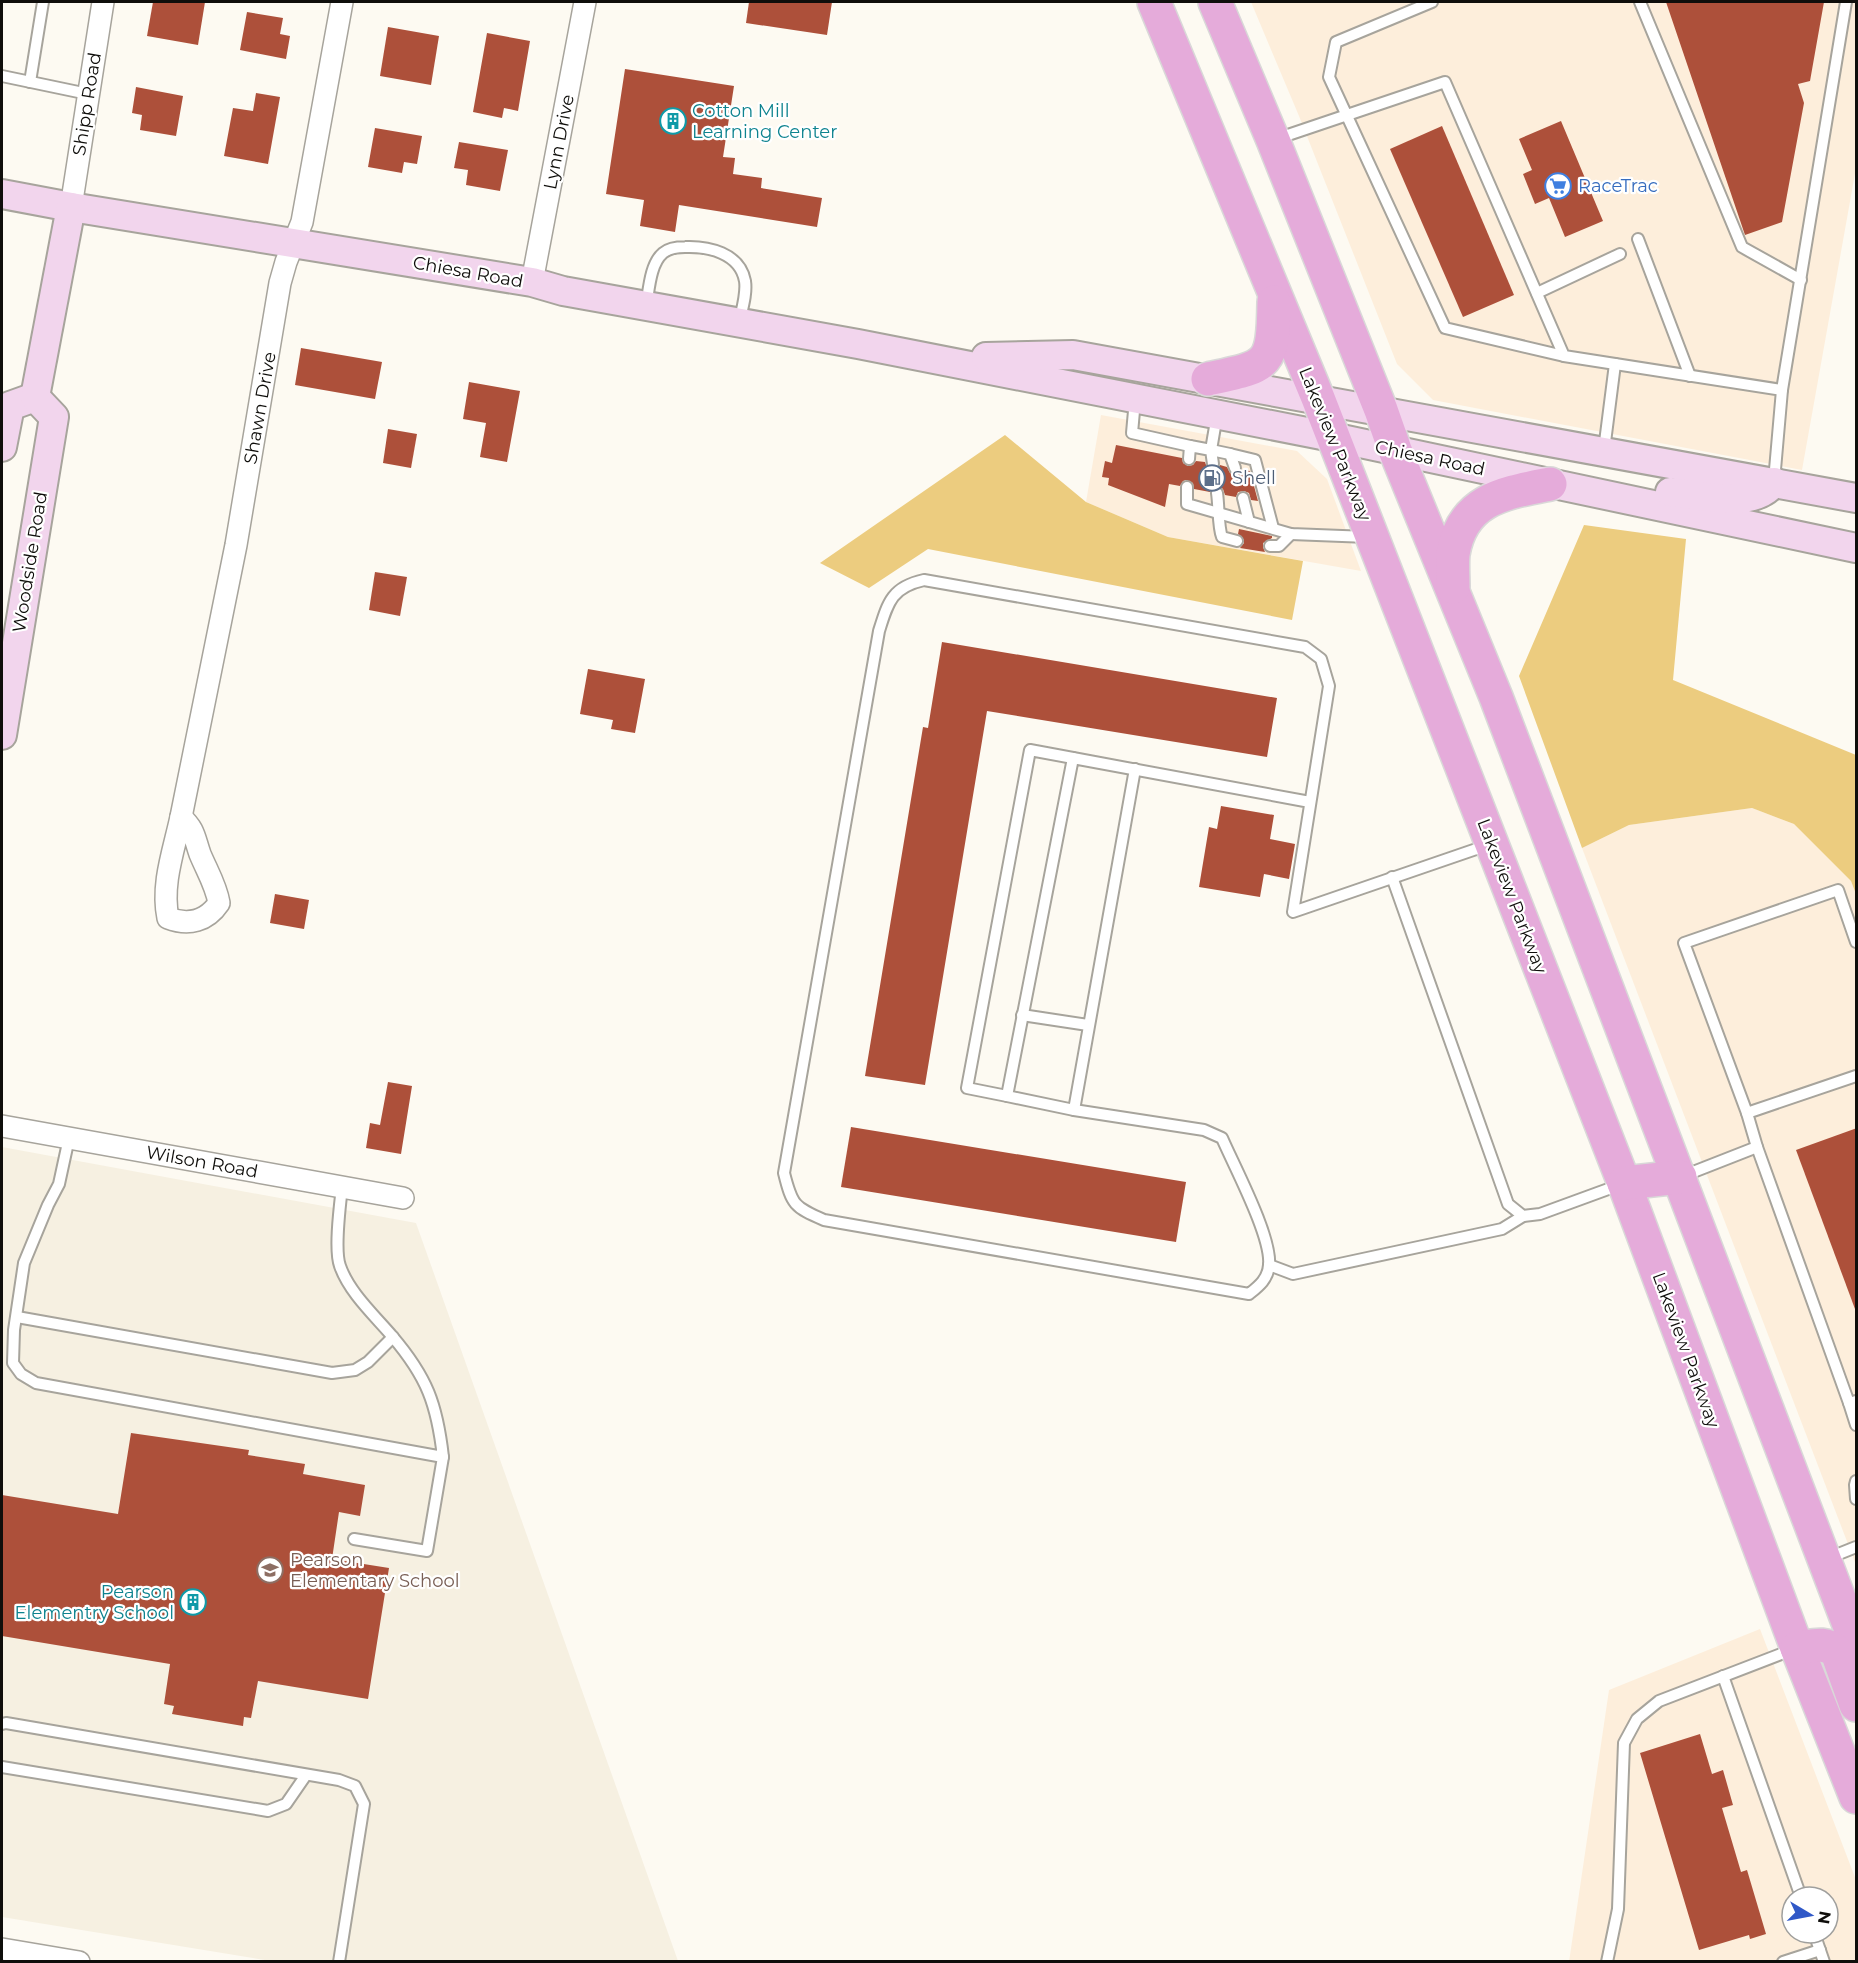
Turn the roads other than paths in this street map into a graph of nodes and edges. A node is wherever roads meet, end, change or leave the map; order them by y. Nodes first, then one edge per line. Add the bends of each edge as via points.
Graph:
1 (43, 2) edge
2 (103, 2) edge
3 (342, 2) edge
4 (585, 2) edge
5 (1154, 2) edge
6 (1215, 2) edge
7 (1432, 2) edge
8 (1640, 2) edge
9 (1846, 2) edge
10 (2, 76) edge
11 (30, 82) junction
12 (88, 94) junction
13 (1346, 115) junction
14 (1273, 140) junction
15 (2, 194) edge
16 (71, 207) junction
17 (1638, 238) dead end
18 (295, 243) junction
19 (1620, 254) dead end
20 (1801, 280) junction
21 (532, 282) junction
22 (1274, 291) junction
23 (1537, 293) junction
24 (646, 306) junction
25 (739, 323) junction
26 (1564, 356) junction
27 (933, 359) junction
28 (1614, 364) junction
29 (1690, 376) junction
30 (1208, 379) junction
31 (1782, 390) junction
32 (35, 397) junction
33 (1135, 398) junction
34 (1318, 398) junction
35 (1381, 410) junction
36 (1217, 415) junction
37 (1332, 437) junction
38 (1190, 446) junction
39 (2, 447) edge
40 (1211, 450) junction
41 (1395, 450) junction
42 (1604, 451) junction
43 (1230, 454) junction
44 (1189, 459) dead end
45 (1213, 464) dead end
46 (1235, 468) dead end
47 (1774, 482) junction
48 (1550, 484) junction
49 (1187, 488) dead end
50 (1217, 493) dead end
51 (1242, 498) dead end
52 (1615, 498) junction
53 (1857, 498) edge
54 (1220, 514) junction
55 (1249, 522) junction
56 (1273, 528) junction
57 (1291, 534) junction
58 (1372, 537) junction
59 (1237, 542) dead end
60 (1270, 546) dead end
61 (1857, 548) edge
62 (1452, 591) junction
63 (2, 735) edge
64 (1073, 758) junction
65 (1135, 770) junction
66 (1310, 802) junction
67 (181, 817) dead end
68 (1491, 844) junction
69 (1392, 877) junction
70 (1857, 942) edge
71 (1022, 1015) junction
72 (1088, 1025) junction
73 (1857, 1076) edge
74 (1007, 1096) junction
75 (1074, 1110) junction
76 (1747, 1113) junction
77 (2, 1126) edge
78 (69, 1138) junction
79 (1757, 1147) junction
80 (1680, 1178) junction
81 (1624, 1183) junction
82 (342, 1187) junction
83 (403, 1198) dead end
84 (1523, 1216) junction
85 (1269, 1265) junction
86 (16, 1317) junction
87 (393, 1337) junction
88 (1853, 1402) edge
89 (1857, 1425) edge
90 (443, 1457) junction
91 (1857, 1481) edge
92 (1857, 1499) edge
93 (354, 1539) dead end
94 (1857, 1547) edge
95 (1825, 1560) junction
96 (1857, 1643) edge
97 (1797, 1648) junction
98 (1723, 1676) junction
99 (1857, 1705) edge
100 (2, 1724) edge
101 (2, 1767) edge
102 (306, 1774) junction
103 (1857, 1797) edge
104 (1797, 1885) edge
105 (1818, 1945) edge
106 (2, 1949) edge
107 (1820, 1950) junction
108 (79, 1962) edge
109 (339, 1962) edge
110 (1607, 1962) edge
111 (1784, 1962) edge
112 (1824, 1962) edge

1 - 11 lane
2 - 12 street, Shipp Road
3 - 18 street, Shawn Drive
4 - 21 street, Lynn Drive
5 - 22 main road, Lakeview Parkway
6 - 14 main road
7 - 13 lane via 1336,42 1329,77
8 - 20 lane via 1742,247
9 - 20 lane
10 - 11 lane
11 - 12 lane
12 - 16 street, Shipp Road
13 - 14 lane
13 - 23 lane via 1445,82
13 - 26 lane via 1445,328
14 - 35 main road
15 - 16 main road, Chiesa Road
16 - 18 main road, Chiesa Road
16 - 32 main road
17 - 29 lane
18 - 21 main road, Chiesa Road
18 - 67 street, Shawn Drive via 280,283 236,545
19 - 23 lane
20 - 31 lane
21 - 24 main road, Chiesa Road
22 - 30 main road via 1273,340 1265,358 1258,366
22 - 34 main road, Lakeview Parkway
23 - 26 lane
24 - 25 main road, Chiesa Road
24 - 25 lane via 652,273 663,252 676,247 709,248 739,266 745,280
25 - 27 main road, Chiesa Road
26 - 28 lane
27 - 30 main road, Chiesa Road via 1073,355
27 - 33 main road, Chiesa Road
28 - 29 lane
28 - 42 lane
29 - 31 lane
30 - 34 main road, Chiesa Road
31 - 47 lane
32 - 39 main road via 10,406
32 - 63 main road, Woodside Road via 54,417
33 - 36 main road, Chiesa Road
33 - 38 lane via 1132,433
34 - 35 main road, Chiesa Road
34 - 37 main road, Lakeview Parkway
35 - 41 main road
35 - 42 main road, Chiesa Road
36 - 37 main road, Chiesa Road
36 - 40 lane
37 - 41 main road, Chiesa Road
37 - 58 main road, Lakeview Parkway
38 - 40 lane
38 - 44 lane
40 - 43 lane
40 - 45 lane
41 - 48 main road, Chiesa Road
41 - 62 main road
42 - 47 main road, Chiesa Road
43 - 46 lane
43 - 56 lane via 1255,460
47 - 52 main road via 1769,490 1746,498 1671,492
47 - 53 main road, Chiesa Road
48 - 52 main road, Chiesa Road
48 - 62 main road via 1503,494 1482,505 1464,523 1454,554
49 - 54 lane via 1187,504
50 - 54 lane
51 - 55 lane
52 - 61 main road, Chiesa Road
54 - 55 lane
54 - 59 lane via 1222,537
55 - 56 lane
56 - 57 lane
57 - 58 lane
57 - 60 lane via 1279,546
58 - 68 main road, Lakeview Parkway
62 - 80 main road
64 - 65 lane
64 - 71 lane
64 - 74 lane via 1030,750 966,1088
65 - 66 lane
65 - 72 lane
66 - 69 lane via 1293,912
66 - 85 lane via 1329,686 1322,659 1305,647 924,580 907,584 887,603 879,631 784,1173 790,1197 803,1211 824,1220 1249,1294 1263,1283
68 - 69 lane
68 - 81 main road, Lakeview Parkway
69 - 84 lane via 1508,1204
70 - 76 lane via 1838,890 1684,943
71 - 72 lane
71 - 74 lane
72 - 75 lane
73 - 76 lane
74 - 75 lane
75 - 85 lane via 1204,1130 1222,1138 1266,1239
76 - 79 lane
77 - 78 street, Wilson Road
78 - 82 street, Wilson Road
78 - 86 lane via 59,1184 24,1263
79 - 80 lane
79 - 88 lane
80 - 81 main road
80 - 95 main road
81 - 84 lane via 1540,1214
81 - 97 main road, Lakeview Parkway
82 - 83 street, Wilson Road
82 - 87 lane via 339,1265 361,1302
84 - 85 lane via 1502,1229 1293,1274
86 - 87 lane via 332,1373 355,1370
86 - 90 lane via 13,1363 21,1374 36,1383
87 - 90 lane via 417,1368 431,1395
88 - 89 lane
90 - 93 lane via 427,1551
91 - 92 lane
94 - 95 lane
95 - 96 main road
97 - 98 lane
97 - 99 main road via 1826,1644 1832,1647
97 - 103 main road, Lakeview Parkway
98 - 104 lane
98 - 110 lane via 1659,1701 1637,1719 1624,1743 1618,1909
100 - 102 lane
101 - 102 lane via 268,1811 286,1804
102 - 109 lane via 355,1786 364,1804
105 - 107 lane
106 - 108 street
107 - 111 lane
107 - 112 lane

